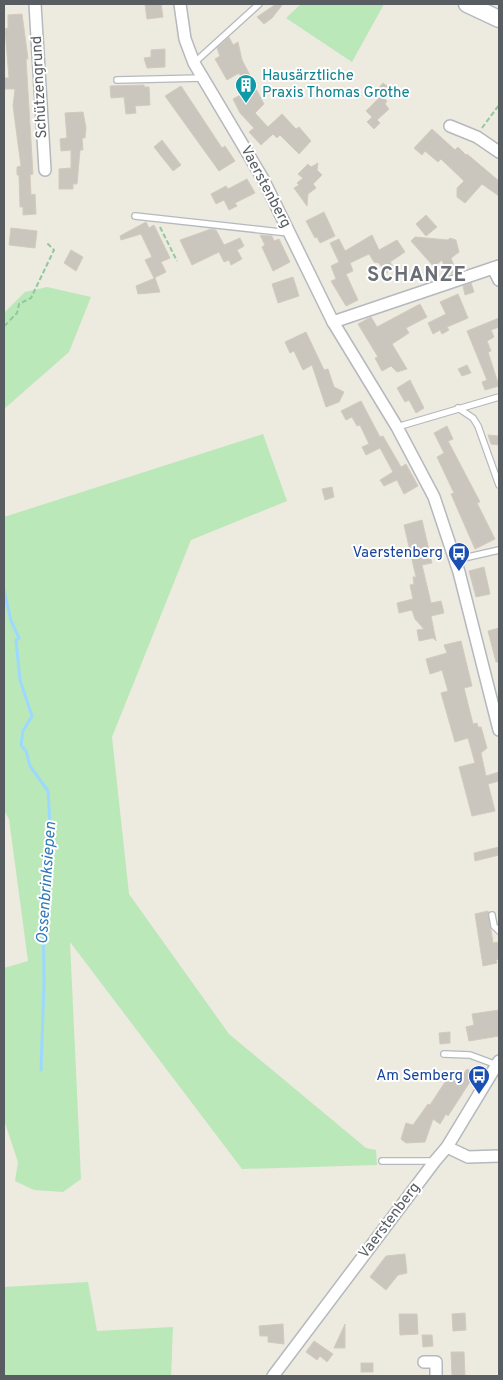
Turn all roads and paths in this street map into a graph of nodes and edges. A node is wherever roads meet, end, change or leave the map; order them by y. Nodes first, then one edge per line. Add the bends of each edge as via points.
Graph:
1 (35, 4) edge
2 (180, 4) edge
3 (259, 4) edge
4 (468, 4) edge
5 (499, 19) edge
6 (194, 63) junction
7 (203, 78) junction
8 (117, 80) dead end
9 (499, 105) edge
10 (450, 126) dead end
11 (477, 136) junction
12 (499, 152) edge
13 (45, 170) dead end
14 (135, 216) dead end
15 (156, 218) junction
16 (289, 233) junction
17 (46, 242) dead end
18 (177, 261) dead end
19 (496, 267) edge
20 (499, 280) edge
21 (333, 322) junction
22 (4, 326) edge
23 (499, 397) edge
24 (458, 408) junction
25 (397, 427) junction
26 (499, 485) edge
27 (499, 550) edge
28 (455, 560) junction
29 (498, 717) edge
30 (499, 730) edge
31 (492, 914) dead end
32 (499, 931) edge
33 (444, 1054) dead end
34 (498, 1063) edge
35 (447, 1147) junction
36 (499, 1156) edge
37 (382, 1161) dead end
38 (435, 1161) junction
39 (424, 1362) dead end
40 (273, 1376) edge
41 (436, 1376) edge

1 - 13 street, Schützengrund
2 - 6 street, Vaerstenberg via 185,39
3 - 6 lane
4 - 5 main road
6 - 7 street, Vaerstenberg
7 - 8 lane
7 - 16 street, Vaerstenberg via 262,179
9 - 11 path
10 - 11 street
11 - 12 street
14 - 15 lane
15 - 16 lane
15 - 18 path
16 - 21 street, Vaerstenberg
17 - 22 path via 54,250 31,298 19,304 17,313
19 - 20 street
19 - 21 street
21 - 25 street, Vaerstenberg
23 - 24 lane
24 - 25 lane
24 - 26 lane via 467,412 478,426
25 - 28 street, Vaerstenberg via 434,497
27 - 28 lane
28 - 29 street, Vaerstenberg
29 - 30 street, Vaerstenberg
31 - 32 lane via 494,926
33 - 34 lane via 470,1055
34 - 35 street, Vaerstenberg
35 - 36 street via 468,1157
35 - 38 street, Vaerstenberg
37 - 38 lane
38 - 40 street, Vaerstenberg
39 - 41 street via 436,1362

